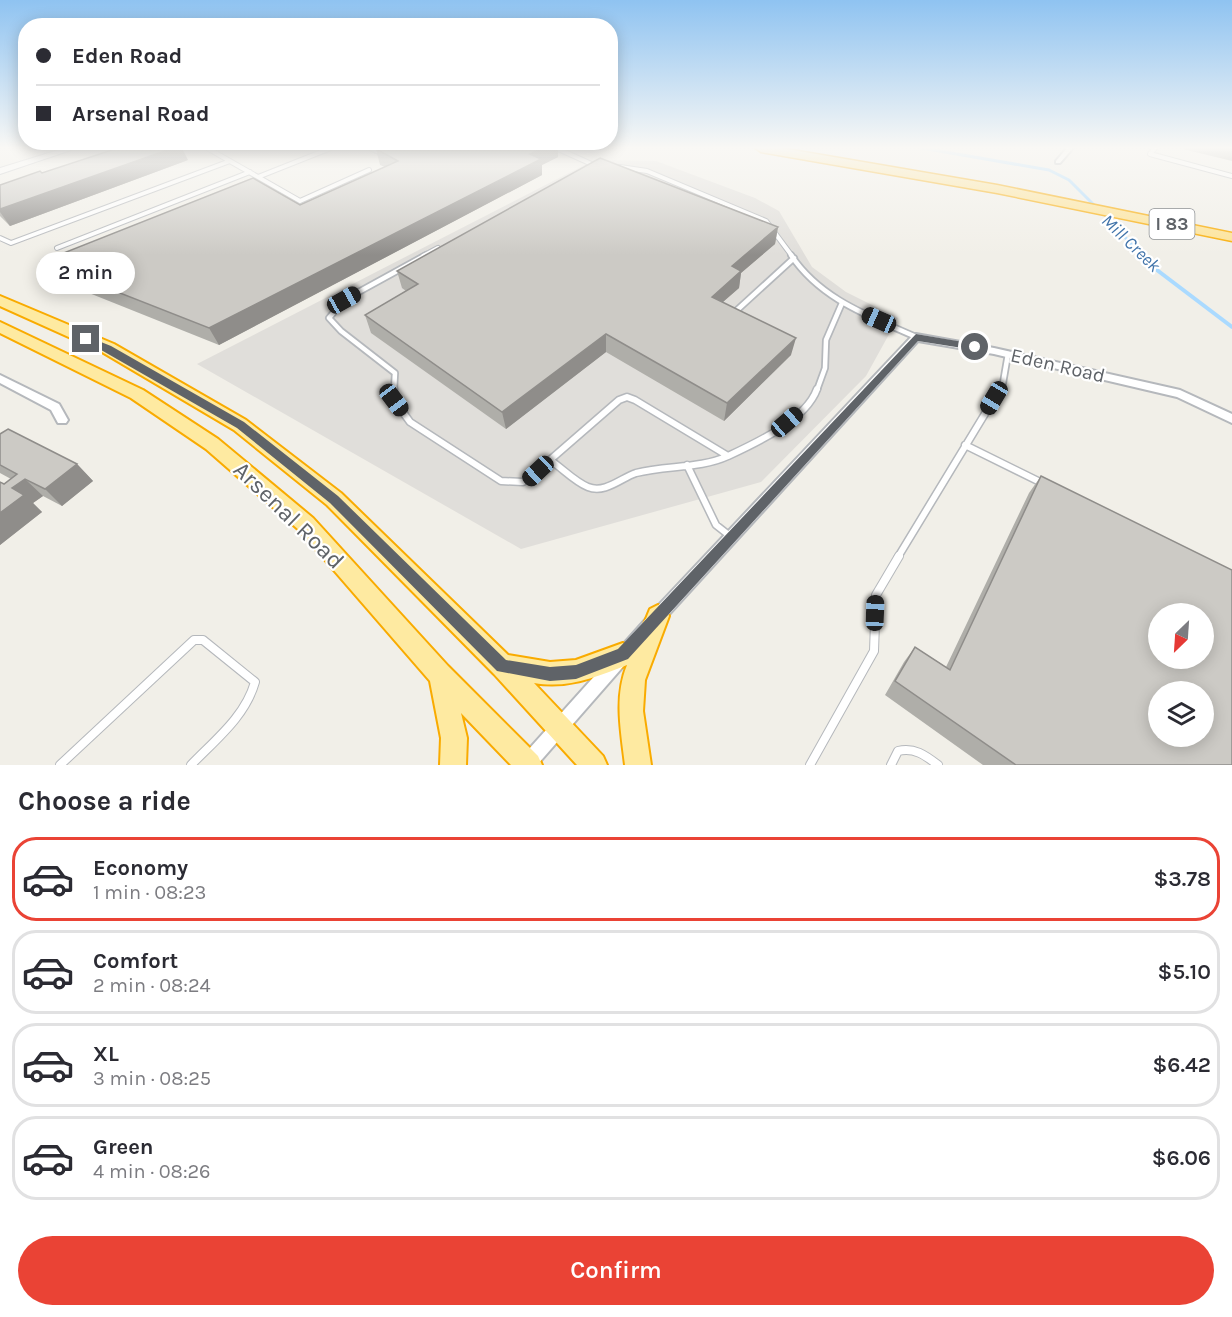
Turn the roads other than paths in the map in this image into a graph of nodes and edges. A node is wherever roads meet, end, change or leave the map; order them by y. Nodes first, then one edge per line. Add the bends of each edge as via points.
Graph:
1 (169, 184) edge
2 (220, 184) edge
3 (270, 184) edge
4 (339, 184) edge
5 (677, 184) edge
6 (975, 184) edge
7 (1013, 184) edge
8 (1111, 206) junction
9 (1232, 230) edge
10 (1232, 237) edge
11 (0, 238) edge
12 (441, 246) edge
13 (57, 248) dead end
14 (794, 258) junction
15 (0, 301) edge
16 (842, 303) junction
17 (746, 316) edge
18 (0, 327) edge
19 (916, 337) junction
20 (1008, 354) junction
21 (0, 379) edge
22 (1232, 419) edge
23 (62, 420) dead end
24 (966, 445) junction
25 (728, 456) junction
26 (550, 460) junction
27 (687, 465) junction
28 (1051, 488) edge
29 (732, 537) junction
30 (658, 616) junction
31 (623, 655) junction
32 (502, 666) junction
33 (440, 674) junction
34 (558, 727) junction
35 (528, 764) edge
36 (60, 765) edge
37 (191, 765) edge
38 (453, 765) edge
39 (594, 765) edge
40 (638, 765) edge
41 (810, 765) edge
42 (891, 765) edge
43 (938, 765) edge

1 - 11 lane via 11,243
2 - 13 lane
3 - 4 lane via 300,201
5 - 14 lane via 766,221
6 - 8 highway, I 83 via 1078,204
7 - 8 highway, I 83
8 - 9 highway, I 83
8 - 10 highway, I 83
12 - 26 lane via 344,300 329,318 395,373 394,400 410,422 483,470 514,485 527,482
14 - 16 lane via 807,276
14 - 17 lane via 736,311
15 - 32 highway, Arsenal Road via 108,348 240,425 334,499
16 - 19 lane
16 - 25 lane via 826,340 825,368 814,399 774,434
18 - 33 highway, Arsenal Road via 137,394 212,444 306,524
19 - 20 street, Eden Road
19 - 29 street
20 - 22 street, Eden Road via 1180,394
20 - 24 lane via 1003,382
21 - 23 street via 55,406
24 - 28 lane
24 - 41 lane via 876,594 874,651
25 - 26 lane via 627,397
25 - 27 lane
26 - 27 lane via 589,488 606,488 630,475
27 - 29 lane via 716,525
29 - 30 street
30 - 31 street
30 - 40 highway via 633,680 631,711
31 - 32 highway via 576,672 550,674
31 - 34 street
32 - 34 highway, Arsenal Road
33 - 35 highway, Arsenal Road
33 - 38 highway via 454,738
34 - 35 street
34 - 39 highway, Arsenal Road
36 - 37 lane via 194,640 202,640 255,682 254,693 245,708
42 - 43 lane via 898,751 907,748

